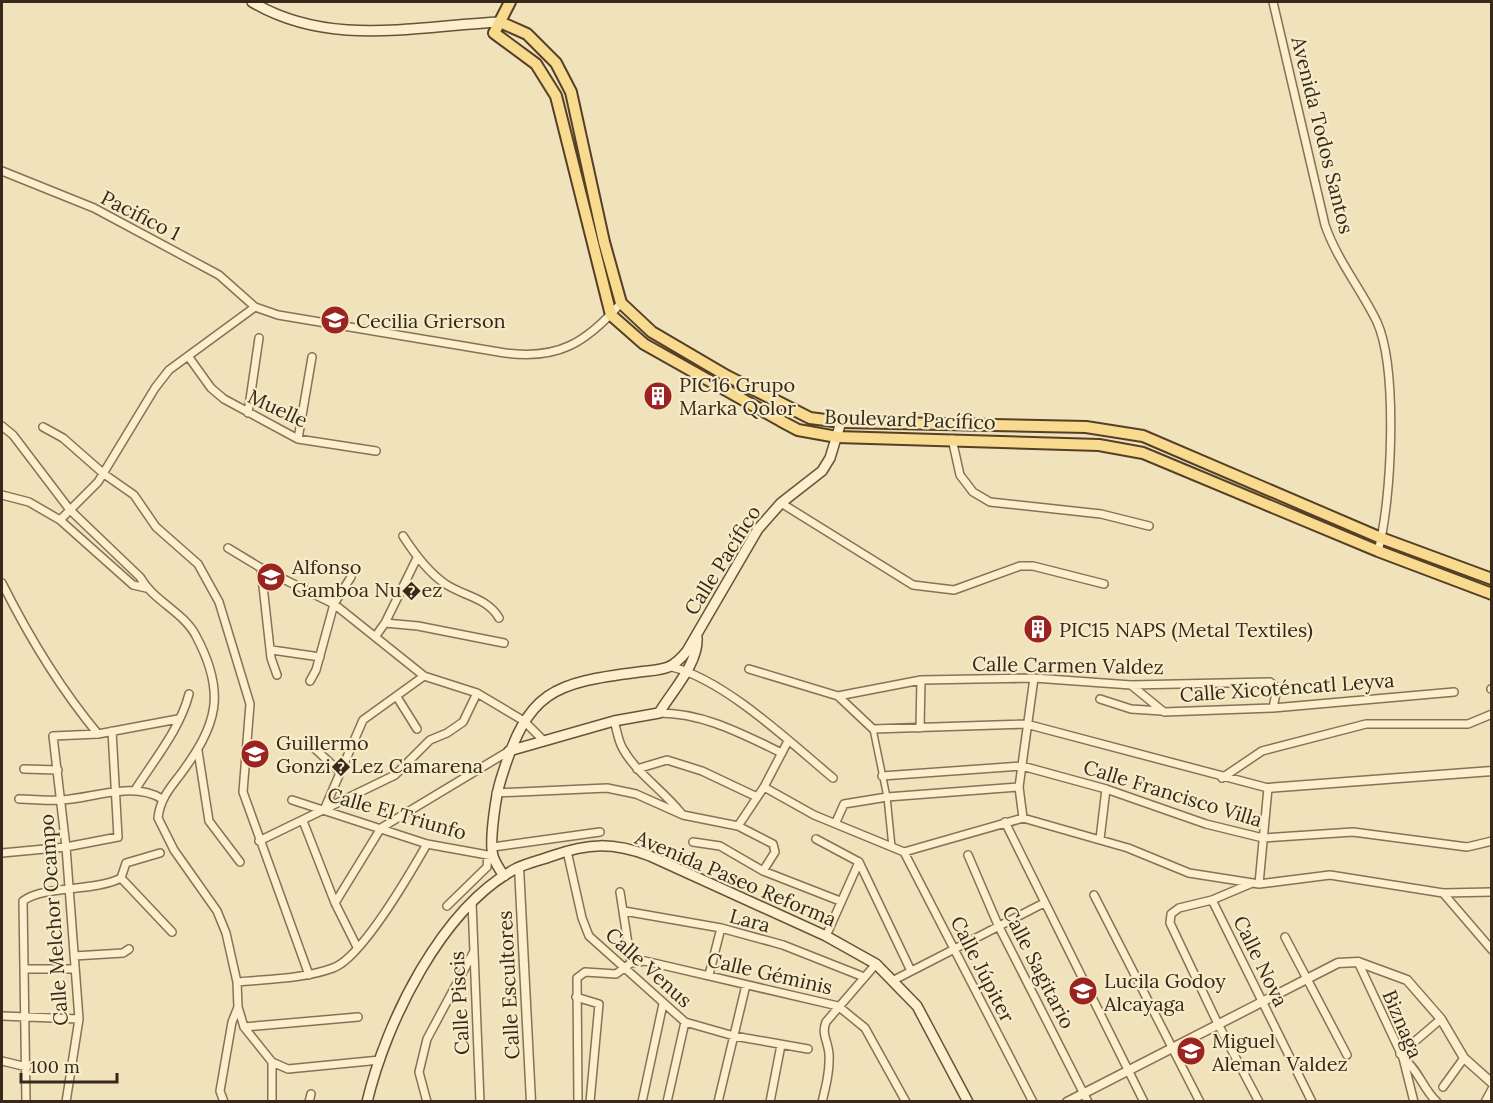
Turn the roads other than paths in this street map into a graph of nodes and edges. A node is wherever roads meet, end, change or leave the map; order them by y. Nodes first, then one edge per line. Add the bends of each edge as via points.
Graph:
1 (252, 2) edge
2 (510, 2) edge
3 (1273, 2) edge
4 (500, 22) junction
5 (481, 23) junction
6 (494, 33) junction
7 (2, 171) edge
8 (621, 303) junction
9 (255, 307) junction
10 (611, 315) junction
11 (259, 338) dead end
12 (188, 356) junction
13 (312, 357) dead end
14 (248, 413) junction
15 (841, 422) junction
16 (2, 426) edge
17 (42, 427) dead end
18 (837, 437) junction
19 (298, 439) junction
20 (952, 439) junction
21 (376, 451) dead end
22 (104, 474) junction
23 (2, 495) edge
24 (781, 503) junction
25 (70, 510) junction
26 (60, 520) junction
27 (1149, 526) dead end
28 (403, 536) dead end
29 (1381, 538) junction
30 (228, 548) dead end
31 (1378, 551) junction
32 (417, 558) junction
33 (261, 568) junction
34 (351, 576) dead end
35 (1491, 579) edge
36 (2, 583) edge
37 (1104, 584) dead end
38 (146, 588) junction
39 (1491, 594) edge
40 (334, 604) junction
41 (499, 618) dead end
42 (385, 623) junction
43 (697, 635) junction
44 (375, 637) junction
45 (504, 643) dead end
46 (272, 650) junction
47 (320, 657) junction
48 (672, 668) junction
49 (749, 669) dead end
50 (686, 671) junction
51 (277, 675) dead end
52 (424, 676) junction
53 (1035, 678) junction
54 (921, 680) junction
55 (310, 681) dead end
56 (1131, 685) junction
57 (1454, 692) dead end
58 (477, 693) junction
59 (189, 694) dead end
60 (838, 696) junction
61 (397, 697) junction
62 (1100, 699) dead end
63 (1273, 708) junction
64 (658, 712) junction
65 (1164, 712) junction
66 (1491, 714) edge
67 (178, 719) junction
68 (524, 721) junction
69 (614, 721) junction
70 (1026, 724) junction
71 (920, 728) junction
72 (417, 729) dead end
73 (873, 729) junction
74 (112, 731) junction
75 (98, 734) junction
76 (544, 741) junction
77 (788, 741) junction
78 (312, 747) dead end
79 (198, 751) junction
80 (509, 751) junction
81 (782, 753) junction
82 (1022, 766) junction
83 (637, 769) junction
84 (24, 770) dead end
85 (58, 770) junction
86 (339, 771) junction
87 (1491, 771) edge
88 (882, 776) junction
89 (1222, 777) junction
90 (833, 778) dead end
91 (764, 787) junction
92 (1019, 787) junction
93 (1268, 788) junction
94 (1106, 789) junction
95 (135, 790) junction
96 (115, 793) junction
97 (496, 793) junction
98 (757, 797) junction
99 (887, 797) junction
100 (19, 799) dead end
101 (162, 799) junction
102 (61, 800) junction
103 (292, 800) dead end
104 (324, 810) junction
105 (683, 815) junction
106 (1023, 818) junction
107 (303, 821) junction
108 (836, 822) junction
109 (1005, 822) junction
110 (738, 826) junction
111 (381, 828) junction
112 (600, 832) dead end
113 (1263, 838) junction
114 (1100, 839) junction
115 (816, 840) dead end
116 (259, 841) junction
117 (1491, 841) edge
118 (693, 842) dead end
119 (427, 844) junction
120 (66, 847) junction
121 (892, 847) junction
122 (567, 851) junction
123 (491, 852) junction
124 (904, 852) junction
125 (2, 853) edge
126 (159, 854) dead end
127 (968, 855) dead end
128 (240, 861) dead end
129 (859, 862) junction
130 (519, 867) junction
131 (764, 871) junction
132 (504, 876) junction
133 (121, 878) junction
134 (1256, 883) junction
135 (68, 890) junction
136 (620, 892) dead end
137 (1491, 892) edge
138 (1443, 893) junction
139 (1094, 895) dead end
140 (1212, 900) junction
141 (840, 901) junction
142 (472, 902) junction
143 (335, 903) junction
144 (1044, 903) junction
145 (447, 906) dead end
146 (624, 911) junction
147 (998, 925) junction
148 (721, 928) junction
149 (172, 932) dead end
150 (826, 936) junction
151 (1285, 937) dead end
152 (357, 947) junction
153 (954, 948) junction
154 (129, 949) dead end
155 (1491, 951) edge
156 (473, 952) junction
157 (74, 956) junction
158 (1358, 962) junction
159 (630, 963) junction
160 (876, 964) junction
161 (623, 968) junction
162 (25, 969) junction
163 (75, 969) junction
164 (911, 971) junction
165 (309, 975) junction
166 (709, 975) junction
167 (864, 977) junction
168 (1307, 977) junction
169 (894, 980) junction
170 (237, 982) junction
171 (746, 985) junction
172 (576, 997) junction
173 (1262, 1002) junction
174 (663, 1004) junction
175 (838, 1006) junction
176 (238, 1007) junction
177 (2, 1016) edge
178 (25, 1016) junction
179 (358, 1017) dead end
180 (79, 1019) junction
181 (1441, 1019) junction
182 (685, 1022) junction
183 (1218, 1024) junction
184 (244, 1027) junction
185 (734, 1036) junction
186 (781, 1045) junction
187 (1173, 1047) junction
188 (808, 1049) dead end
189 (1347, 1054) dead end
190 (1401, 1056) junction
191 (1464, 1058) junction
192 (380, 1060) junction
193 (2, 1061) edge
194 (272, 1062) junction
195 (27, 1067) junction
196 (1128, 1070) junction
197 (1491, 1083) edge
198 (577, 1087) junction
199 (1443, 1087) dead end
200 (591, 1088) junction
201 (1491, 1089) edge
202 (1086, 1097) edge
203 (370, 1100) edge
204 (26, 1101) edge
205 (66, 1101) edge
206 (224, 1101) edge
207 (272, 1101) edge
208 (427, 1101) edge
209 (480, 1101) edge
210 (531, 1101) edge
211 (578, 1101) edge
212 (590, 1101) edge
213 (642, 1101) edge
214 (667, 1101) edge
215 (718, 1101) edge
216 (770, 1101) edge
217 (822, 1101) edge
218 (906, 1101) edge
219 (968, 1101) edge
220 (1033, 1101) edge
221 (1067, 1101) edge
222 (1144, 1101) edge
223 (1200, 1101) edge
224 (1259, 1101) edge
225 (1312, 1101) edge
226 (1414, 1101) edge
227 (1437, 1101) edge
228 (1485, 1101) edge

1 - 5 main road via 280,17 320,28 406,32
2 - 4 main road
3 - 29 street, Avenida Todos Santos via 1325,225 1331,243 1377,323 1386,353 1391,460
4 - 5 main road
4 - 6 main road
4 - 8 main road via 527,34 556,63 571,92
5 - 6 main road
6 - 10 main road via 536,64 556,96
7 - 9 street, Pacifico 1 via 94,208 185,256 219,275
8 - 10 street
8 - 15 main road, Boulevard Pacífico via 652,332 727,376 810,418
9 - 10 street via 297,319 529,356 548,354 582,339
9 - 12 street
10 - 18 main road, Boulevard Pacífico via 644,344 789,426
11 - 14 street
12 - 14 street, Muelle via 211,388
12 - 22 street via 169,370 155,388
13 - 19 street
14 - 19 street, Muelle
15 - 18 main road, Calle Pacífico
15 - 29 main road, Boulevard Pacífico via 1086,428 1143,436
16 - 25 street
17 - 22 street via 63,438
18 - 20 main road, Boulevard Pacífico
18 - 24 main road, Calle Pacífico via 822,471
19 - 21 street, Muelle
20 - 27 street via 960,475 973,492 990,502 1101,514
20 - 31 main road, Boulevard Pacífico via 1100,445 1143,453
22 - 25 street
22 - 116 street via 134,495 156,527 198,564 219,602 250,704 243,792
23 - 26 street via 28,502
24 - 37 street via 913,585 954,590 1020,566
24 - 43 main road, Calle Pacífico via 758,529
25 - 26 street
25 - 38 street via 140,577
26 - 38 street via 133,585
28 - 32 street
29 - 31 street, Avenida Todos Santos
29 - 35 main road, Boulevard Pacífico
30 - 33 street
31 - 39 main road, Boulevard Pacífico
32 - 41 street via 444,583 493,607
32 - 42 street
33 - 40 street
33 - 46 street
34 - 40 street
36 - 75 street via 66,696
38 - 79 street via 195,633 203,650 216,703
40 - 44 street
40 - 47 street
42 - 44 street
42 - 45 street
43 - 48 main road, Calle Pacífico
43 - 50 main road, Calle Pacífico
44 - 52 street
46 - 47 street
46 - 51 street
47 - 55 street
48 - 50 street
48 - 68 main road via 568,684 552,692
49 - 60 street
50 - 64 main road, Calle Pacífico
50 - 77 street
52 - 58 street
52 - 61 street
53 - 54 street, Calle Carmen Valdez
53 - 56 street, Calle Carmen Valdez
53 - 70 street
54 - 60 street, Calle Carmen Valdez
54 - 71 street
56 - 63 street, Calle Carmen Valdez via 1270,682 1277,688
56 - 65 street, Calle Xicoténcatl Leyva
57 - 63 street, Calle Xicoténcatl Leyva
58 - 68 street
58 - 104 street via 463,722 430,740 395,775
59 - 67 street
60 - 73 street
61 - 72 street
61 - 86 street via 363,720
62 - 65 street via 1131,709
63 - 65 street, Calle Xicoténcatl Leyva
64 - 69 main road
64 - 81 street via 677,712 717,722
66 - 89 street via 1468,724 1366,724 1262,751
67 - 74 street
67 - 95 street
68 - 76 street
68 - 80 main road
69 - 76 main road
69 - 83 street via 622,747
70 - 71 street
70 - 82 street
70 - 89 street
71 - 73 street
73 - 88 street
74 - 75 street
74 - 96 street
75 - 85 street, Calle Melchor Ocampo via 53,736
76 - 80 main road
77 - 81 street
77 - 90 street
78 - 86 street
79 - 101 street
79 - 128 street via 209,821
80 - 97 main road
80 - 111 street
81 - 91 street
82 - 88 street, Calle Francisco Villa
82 - 92 street
82 - 94 street, Calle Francisco Villa
83 - 98 street via 667,760 702,771
83 - 105 street
84 - 85 street
85 - 102 street, Calle Melchor Ocampo
86 - 104 street
87 - 93 street
88 - 99 street
89 - 93 street
91 - 98 street
91 - 108 street
92 - 99 street
92 - 106 street
93 - 113 street
94 - 113 street, Calle Francisco Villa via 1206,824
94 - 114 street
95 - 96 street
95 - 101 street via 152,792
96 - 102 street
96 - 120 street via 118,837
97 - 105 street via 607,788 636,794
97 - 123 main road
98 - 110 street
99 - 108 street via 844,804
99 - 121 street
100 - 102 street
101 - 170 street via 160,825 217,911
102 - 120 street, Calle Melchor Ocampo
103 - 104 street, Calle El Triunfo
104 - 107 street
104 - 111 street, Calle El Triunfo
105 - 110 street
106 - 109 street
106 - 114 street
107 - 116 street
107 - 143 street
108 - 121 street
109 - 124 street
109 - 144 street
110 - 131 street via 775,847
111 - 119 street, Calle El Triunfo
111 - 143 street
112 - 123 street, Calle El Triunfo
113 - 117 street, Calle Francisco Villa via 1353,832 1467,847
113 - 134 street
114 - 134 street via 1189,873
115 - 129 street
116 - 165 street
118 - 131 street via 720,846
119 - 123 street, Calle El Triunfo
119 - 152 street via 398,897
120 - 125 street
120 - 135 street, Calle Melchor Ocampo
121 - 124 street
122 - 130 main road, Avenida Paseo Reforma
122 - 150 main road, Avenida Paseo Reforma via 586,845 630,849
122 - 161 street, Calle Venus via 582,918 590,936
123 - 132 main road
123 - 145 street via 487,867
124 - 153 street, Calle Júpiter
126 - 133 street via 126,863
127 - 147 street, Calle Sagitario
129 - 141 street
129 - 164 street
130 - 132 main road, Avenida Paseo Reforma
130 - 210 street, Calle Escultores
131 - 141 street
132 - 142 main road, Avenida Paseo Reforma
133 - 135 street via 105,885
133 - 149 street
134 - 138 street via 1330,875
134 - 140 street
135 - 157 street, Calle Melchor Ocampo
135 - 162 street via 23,901
136 - 146 street
137 - 138 street
138 - 155 street
139 - 187 street
140 - 173 street, Calle Nova
140 - 183 street via 1179,908 1171,914 1170,923
141 - 150 street
142 - 156 street, Calle Piscis
142 - 192 main road, Avenida Paseo Reforma via 437,945 408,996
143 - 152 street
144 - 147 street
144 - 196 street
146 - 148 street, Lara
146 - 159 street
147 - 153 street
147 - 202 street, Calle Sagitario
148 - 166 street
148 - 167 street, Lara via 783,945
150 - 160 main road, Avenida Paseo Reforma
151 - 168 street
152 - 165 street via 335,968
153 - 164 street
153 - 220 street, Calle Júpiter
154 - 157 street via 123,953
156 - 208 street via 427,1039 419,1072
156 - 209 street, Calle Piscis
157 - 163 street, Calle Melchor Ocampo
158 - 168 street via 1338,963
158 - 181 street via 1407,980
158 - 190 street, Biznaga
159 - 161 street
159 - 166 street, Calle Géminis via 645,961
160 - 167 street
160 - 169 main road, Avenida Paseo Reforma
161 - 172 street via 616,974 581,974 577,978
161 - 174 street, Calle Venus
162 - 163 street
162 - 178 street
163 - 180 street, Calle Melchor Ocampo
164 - 169 street
165 - 170 street
166 - 171 street, Calle Géminis
167 - 175 street
168 - 173 street
168 - 189 street
169 - 219 main road, Avenida Paseo Reforma via 917,1006
170 - 176 street
171 - 175 street, Calle Géminis
171 - 185 street
172 - 198 street
172 - 200 street via 596,1001 600,1009
173 - 183 street
173 - 225 street, Calle Nova
174 - 182 street, Calle Venus
174 - 213 street
175 - 217 street via 823,1031 829,1053
175 - 218 street, Calle Géminis via 865,1028
176 - 184 street
176 - 206 street via 220,1091
177 - 178 street
178 - 180 street
178 - 195 street
179 - 184 street
180 - 205 street, Calle Melchor Ocampo
181 - 190 street
181 - 191 street
182 - 185 street, Calle Venus
182 - 214 street
183 - 187 street
183 - 224 street
184 - 194 street
185 - 186 street, Calle Venus
185 - 215 street
186 - 188 street, Calle Venus
186 - 216 street
187 - 196 street
187 - 223 street
190 - 226 street, Biznaga
190 - 227 street
191 - 197 street
191 - 199 street
192 - 194 street via 288,1069
192 - 203 main road, Avenida Paseo Reforma
193 - 195 street
194 - 207 street
195 - 204 street
196 - 202 street
196 - 222 street
198 - 200 street
198 - 211 street
200 - 212 street
201 - 228 street
202 - 221 street

